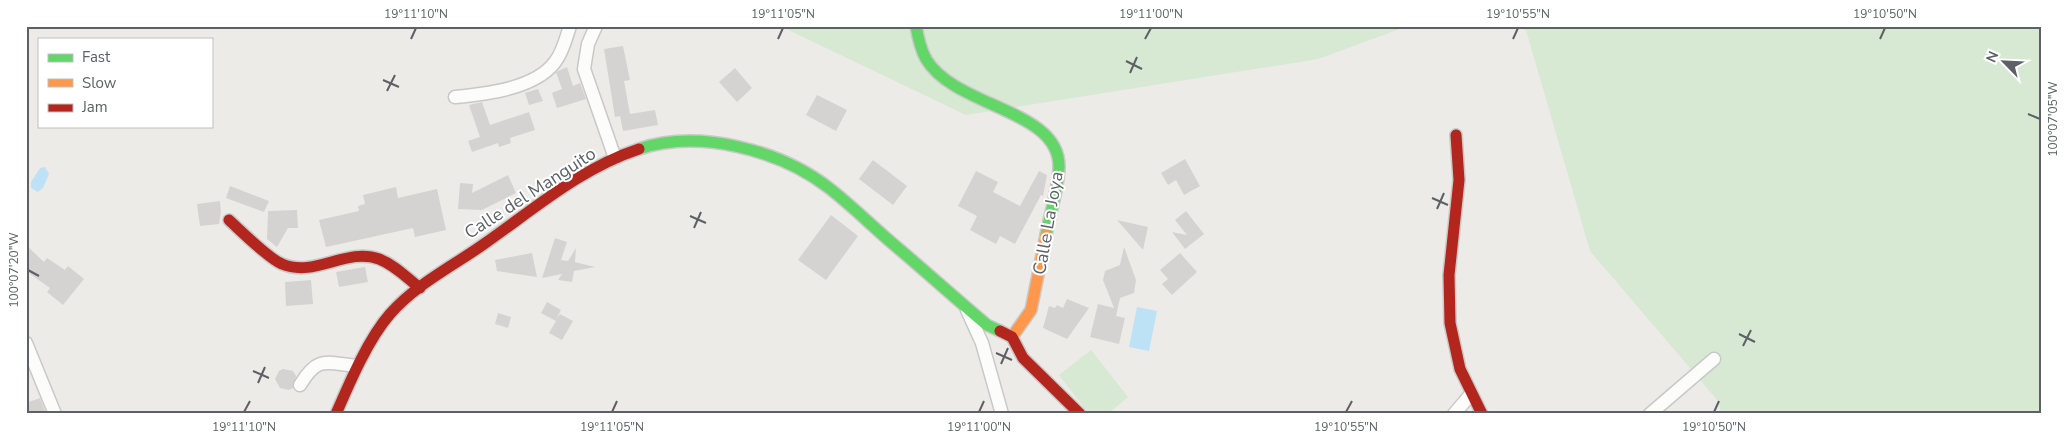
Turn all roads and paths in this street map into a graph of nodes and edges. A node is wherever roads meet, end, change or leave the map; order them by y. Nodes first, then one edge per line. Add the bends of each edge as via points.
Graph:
1 (570, 26) edge
2 (596, 26) edge
3 (916, 26) edge
4 (455, 97) dead end
5 (1456, 135) dead end
6 (615, 158) junction
7 (229, 220) dead end
8 (420, 288) junction
9 (966, 306) junction
10 (1012, 337) junction
11 (26, 344) edge
12 (1714, 359) dead end
13 (357, 366) junction
14 (300, 385) dead end
15 (1471, 394) junction
16 (55, 414) edge
17 (336, 414) edge
18 (1002, 414) edge
19 (1080, 414) edge
20 (1454, 414) edge
21 (1482, 414) edge
22 (1650, 414) edge

1 - 4 street via 556,61 543,74 505,90
2 - 6 street via 585,52 584,69
3 - 10 main road, Calle La Joya via 925,56 948,83 1032,122 1045,132 1055,147 1059,167 1037,286 1031,310
5 - 15 main road via 1458,187 1447,306 1453,346
6 - 8 main road, Calle del Manguito via 565,187
6 - 9 main road, Calle del Manguito via 651,144 721,143 757,152 799,169 828,187
7 - 8 main road via 280,264 288,267 313,268 367,256 384,261
8 - 13 main road, Calle del Manguito via 389,316
9 - 10 main road, Calle del Manguito via 987,325
9 - 18 street via 982,343
10 - 19 main road via 1023,358
11 - 16 street
12 - 22 street
13 - 14 street via 320,363 312,367
13 - 17 main road, Calle del Manguito
15 - 20 street
15 - 21 main road

